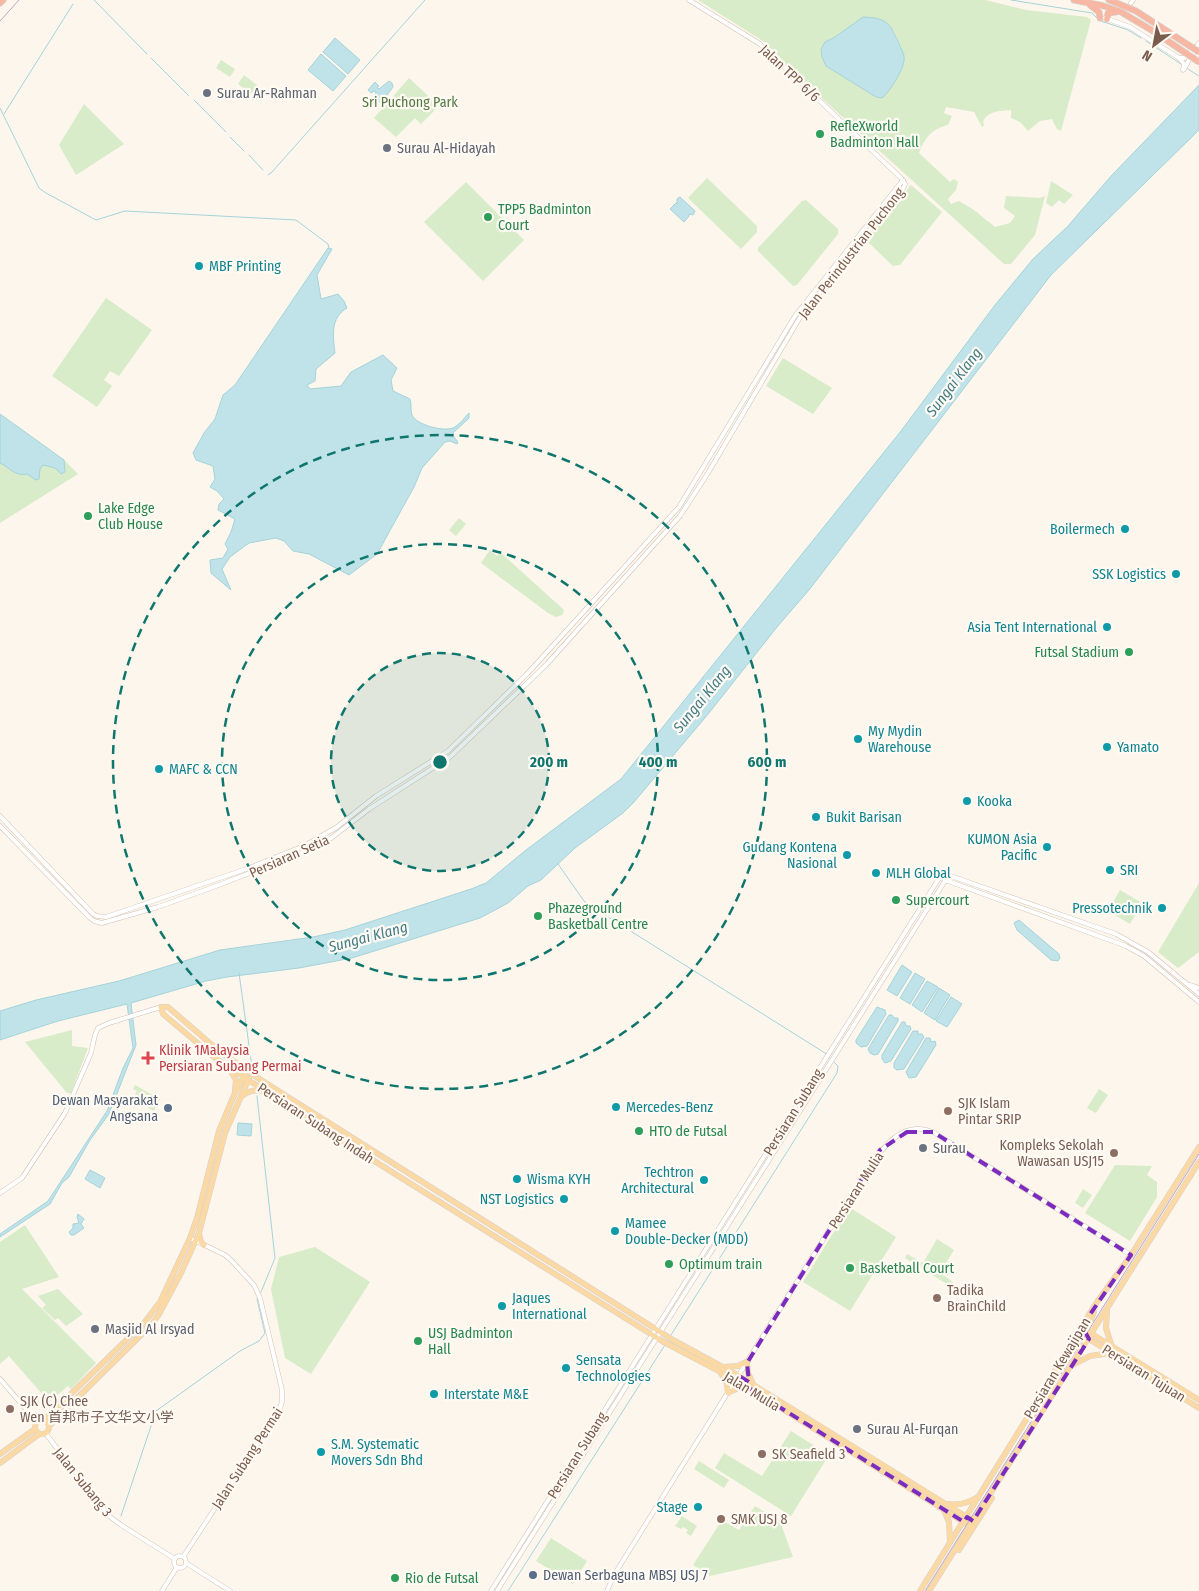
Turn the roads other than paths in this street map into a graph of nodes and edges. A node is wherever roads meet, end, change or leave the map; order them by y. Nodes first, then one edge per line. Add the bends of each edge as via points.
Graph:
1 (3, 0) edge
2 (689, 0) edge
3 (1074, 0) edge
4 (1109, 0) edge
5 (1132, 1) edge
6 (0, 3) edge
7 (1087, 3) junction
8 (1120, 4) junction
9 (1136, 11) junction
10 (1121, 12) junction
11 (1104, 18) junction
12 (1199, 43) edge
13 (1199, 52) edge
14 (1179, 58) junction
15 (1199, 62) edge
16 (903, 180) junction
17 (574, 623) joint
18 (579, 628) joint
19 (0, 816) edge
20 (0, 826) edge
21 (98, 917) junction
22 (96, 922) junction
23 (1108, 931) junction
24 (1106, 938) junction
25 (1186, 983) junction
26 (1199, 988) edge
27 (1199, 994) edge
28 (1199, 1002) edge
29 (161, 1008) junction
30 (227, 1066) junction
31 (250, 1073) junction
32 (244, 1076) junction
33 (249, 1080) junction
34 (235, 1093) junction
35 (269, 1094) junction
36 (240, 1097) junction
37 (1199, 1147) edge
38 (1199, 1162) edge
39 (0, 1193) edge
40 (198, 1233) junction
41 (193, 1240) junction
42 (204, 1245) junction
43 (192, 1250) junction
44 (1131, 1255) junction
45 (1097, 1302) junction
46 (1107, 1310) junction
47 (661, 1332) junction
48 (1089, 1336) junction
49 (657, 1338) junction
50 (1112, 1350) junction
51 (747, 1362) junction
52 (1059, 1365) junction
53 (1072, 1365) junction
54 (722, 1370) junction
55 (737, 1378) junction
56 (0, 1379) edge
57 (753, 1388) junction
58 (728, 1392) junction
59 (1199, 1400) edge
60 (1199, 1408) edge
61 (44, 1420) junction
62 (37, 1422) junction
63 (49, 1426) junction
64 (34, 1428) junction
65 (39, 1434) junction
66 (46, 1434) junction
67 (0, 1454) edge
68 (0, 1463) edge
69 (1004, 1473) junction
70 (980, 1495) junction
71 (943, 1506) junction
72 (965, 1519) junction
73 (972, 1523) junction
74 (950, 1543) junction
75 (183, 1557) junction
76 (175, 1559) junction
77 (186, 1563) junction
78 (177, 1567) junction
79 (944, 1568) junction
80 (162, 1591) edge
81 (230, 1591) edge
82 (492, 1591) edge
83 (497, 1591) edge
84 (606, 1591) edge
85 (920, 1591) edge
86 (929, 1591) edge

1 - 6 highway
2 - 16 street, Jalan TPP 6/6 via 760,44
3 - 7 highway
4 - 8 highway
5 - 8 street
5 - 9 street
7 - 10 highway
7 - 11 highway
8 - 9 highway
9 - 13 highway, bridge
10 - 11 highway via 1108,13
10 - 15 highway, bridge
11 - 14 street via 1130,27
12 - 14 street via 1185,58
12 - 14 street via 1183,70 1184,64
16 - 17 street, Jalan Perindustrian Puchong via 794,316 679,507
16 - 18 street, Jalan Perindustrian Puchong via 904,187 799,319 680,516
17 - 21 street, Persiaran Setia via 448,751 376,796 324,836 249,868
18 - 22 street, Persiaran Setia via 546,665 450,757 369,809 330,839 289,859 211,888 106,923
19 - 21 street
20 - 22 street
21 - 22 street
23 - 24 street
23 - 25 street, Persiaran Subang via 1148,952
23 - 47 street, Persiaran Subang via 951,876 942,876 833,1048
24 - 28 street, Persiaran Subang via 1144,956
24 - 47 street, Persiaran Subang via 945,881
25 - 26 street
25 - 27 street, Persiaran Subang
29 - 30 main road, Persiaran Subang Indah via 163,1014 198,1045
29 - 31 main road, Persiaran Subang Indah via 168,1007 218,1051
29 - 39 street via 96,1031 91,1053 65,1113 22,1178
30 - 32 main road, Persiaran Subang Indah
30 - 34 main road via 236,1080
31 - 32 main road
31 - 33 main road
31 - 47 main road, Persiaran Subang Indah
32 - 33 main road, Persiaran Subang Indah
32 - 34 main road
33 - 35 main road, Persiaran Subang Indah
33 - 36 main road
34 - 41 main road via 219,1131
35 - 36 main road via 257,1090
35 - 49 main road, Persiaran Subang Indah
36 - 40 main road via 225,1133
37 - 44 main road, Persiaran Kewajipan
38 - 46 main road, Persiaran Kewajipan
40 - 41 main road
40 - 42 main road
41 - 42 street, Jalan Subang Permai
41 - 43 main road
41 - 61 main road via 149,1318
42 - 43 main road
42 - 75 street, Jalan Subang Permai via 231,1260 258,1293 282,1390 282,1402
43 - 63 main road via 156,1320
44 - 45 main road, Persiaran Kewajipan
44 - 51 street, Persiaran Mulia via 933,1132 912,1130 895,1137 877,1155
45 - 48 main road via 1087,1328
45 - 52 main road, Persiaran Kewajipan
46 - 48 main road, Persiaran Kewajipan
46 - 50 main road via 1107,1335
47 - 49 street, Persiaran Subang
47 - 54 main road
48 - 50 main road, Persiaran Tujuan
48 - 52 main road via 1079,1338
48 - 53 main road, Persiaran Kewajipan
49 - 54 main road, Jalan Mulia
49 - 82 street, Persiaran Subang
49 - 83 street, Persiaran Subang
50 - 53 main road
50 - 59 main road, Persiaran Tujuan
50 - 60 main road, Persiaran Tujuan
51 - 54 main road
51 - 55 street, Persiaran Mulia
51 - 57 main road
52 - 70 main road, Persiaran Kewajipan
53 - 69 main road, Persiaran Kewajipan
54 - 55 main road, Jalan Mulia
54 - 58 main road
55 - 57 main road, Jalan Mulia
55 - 58 street, Persiaran Mulia
56 - 62 street
57 - 58 main road
57 - 71 main road
57 - 71 main road, Jalan Mulia via 839,1445
58 - 84 street, Persiaran Mulia
61 - 62 main road
61 - 63 main road
62 - 64 main road
63 - 66 main road
64 - 65 main road
64 - 67 main road
65 - 66 main road
65 - 68 main road
66 - 76 street, Jalan Subang 3 via 109,1516
69 - 73 main road, Persiaran Kewajipan
69 - 79 main road, Persiaran Kewajipan via 975,1527
70 - 71 main road via 960,1505
70 - 72 main road, Persiaran Kewajipan
71 - 72 main road
71 - 74 main road via 949,1522
72 - 73 main road
72 - 74 main road, Persiaran Kewajipan
73 - 79 main road, Persiaran Kewajipan
74 - 85 main road, Persiaran Kewajipan
75 - 76 street
75 - 77 street
76 - 78 street
77 - 78 street via 182,1568
77 - 81 street
78 - 80 street
79 - 86 main road, Persiaran Kewajipan

